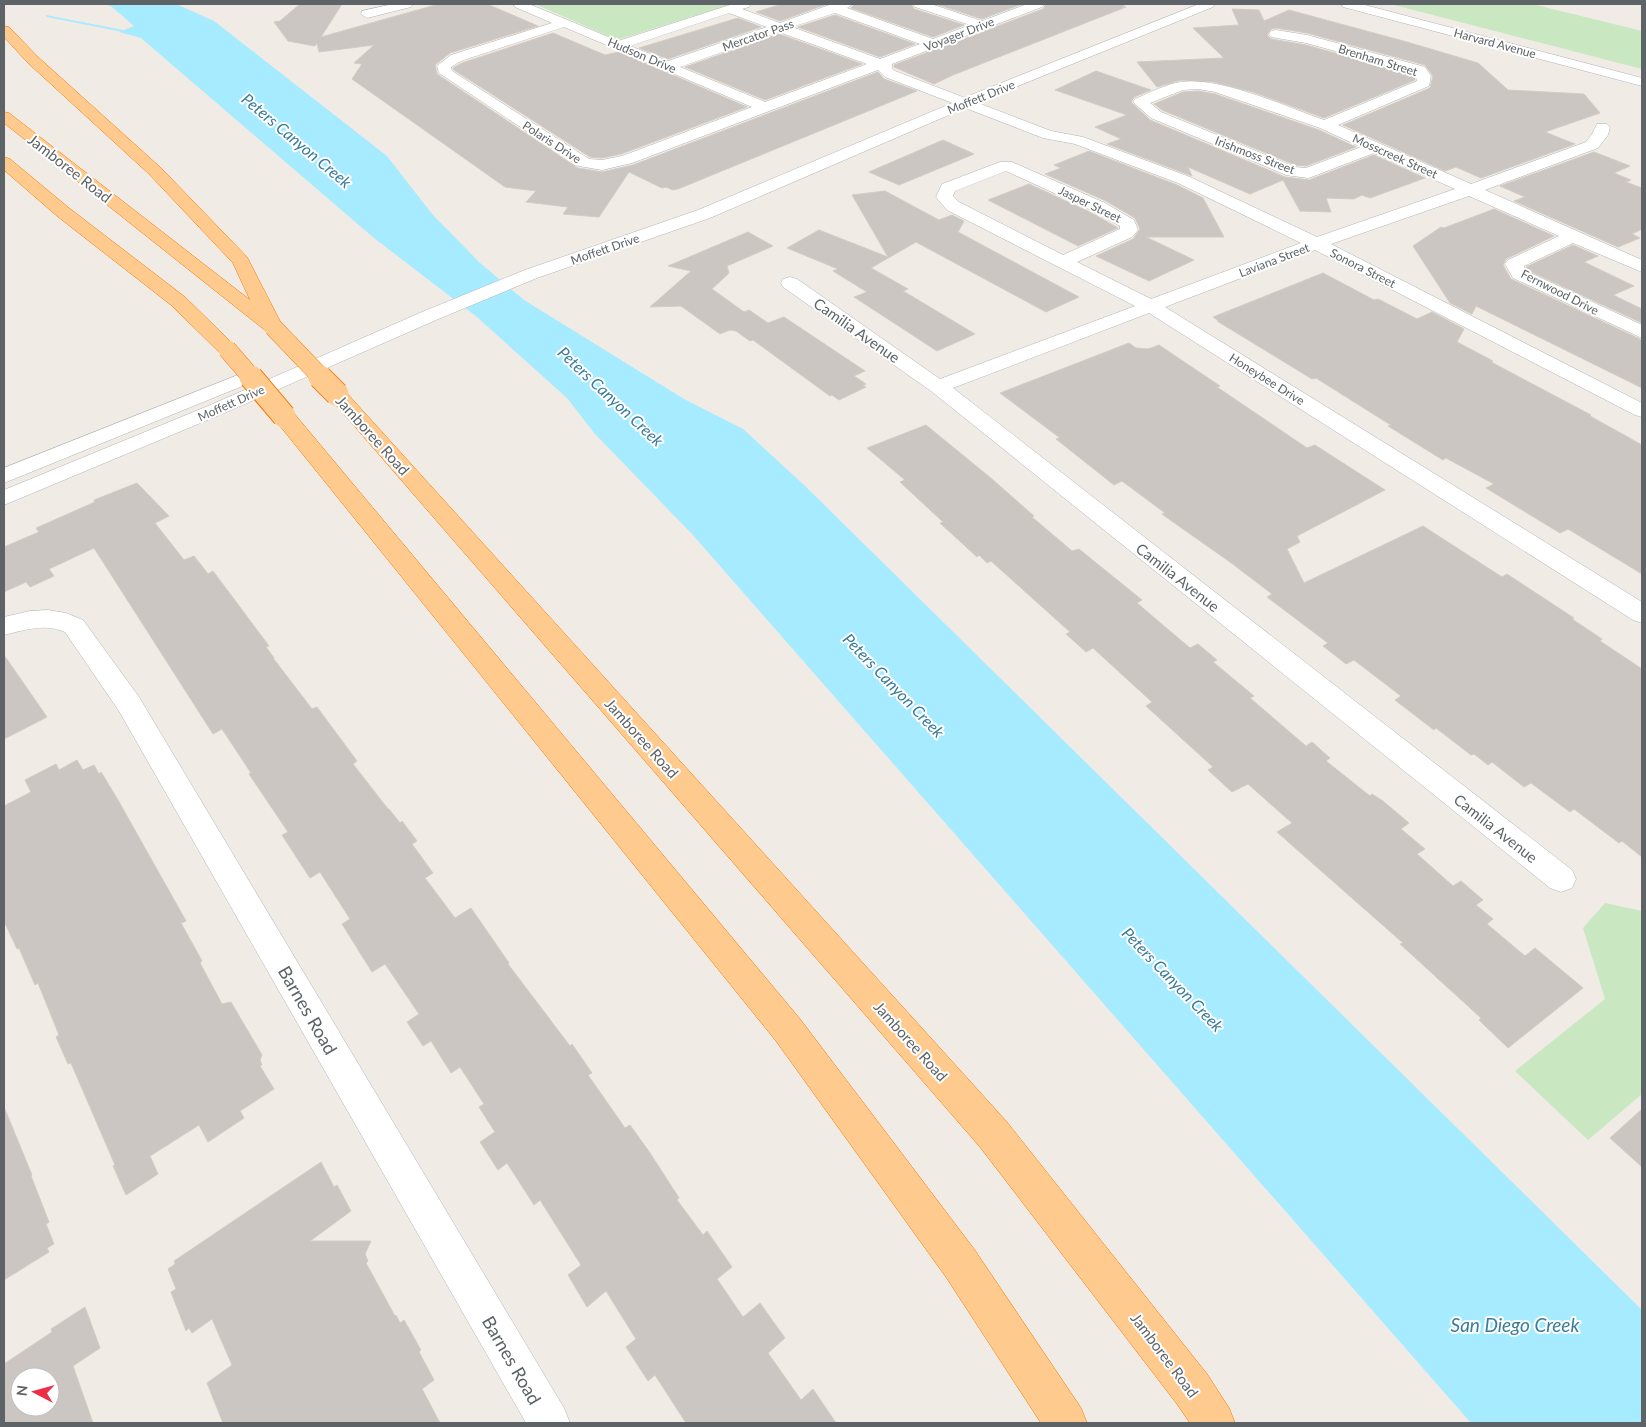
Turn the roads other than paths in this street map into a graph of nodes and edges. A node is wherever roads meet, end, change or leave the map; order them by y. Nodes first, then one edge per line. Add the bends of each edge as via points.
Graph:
1 (407, 4) edge
2 (523, 4) edge
3 (745, 4) edge
4 (848, 4) edge
5 (919, 4) edge
6 (1038, 4) edge
7 (1182, 4) edge
8 (1209, 4) edge
9 (1347, 4) edge
10 (1386, 4) edge
11 (834, 8) junction
12 (729, 9) junction
13 (367, 14) dead end
14 (564, 23) junction
15 (982, 25) junction
16 (780, 28) junction
17 (4, 30) edge
18 (1276, 34) dead end
19 (933, 44) junction
20 (619, 45) junction
21 (880, 64) junction
22 (668, 66) junction
23 (1642, 72) edge
24 (1642, 82) edge
25 (947, 96) junction
26 (964, 96) junction
27 (982, 96) junction
28 (1140, 102) joint
29 (764, 107) junction
30 (4, 116) edge
31 (1325, 125) junction
32 (1602, 127) dead end
33 (1078, 140) junction
34 (1375, 147) junction
35 (4, 162) edge
36 (1006, 165) joint
37 (12, 190) dead end
38 (1470, 190) junction
39 (62, 212) junction
40 (1573, 236) junction
41 (1316, 243) junction
42 (1063, 262) junction
43 (1641, 266) edge
44 (528, 271) junction
45 (790, 283) dead end
46 (1152, 307) junction
47 (426, 313) junction
48 (273, 327) junction
49 (1642, 332) edge
50 (938, 387) junction
51 (1642, 411) edge
52 (4, 476) edge
53 (4, 498) edge
54 (1642, 614) edge
55 (4, 626) edge
56 (1561, 879) dead end
57 (550, 1423) edge
58 (1066, 1423) edge
59 (1214, 1423) edge

1 - 13 street
2 - 14 street, Hudson Drive
3 - 12 street
4 - 11 street, Mercator Pass
5 - 15 street
6 - 15 street, Voyager Drive
7 - 26 street, Moffett Drive
8 - 27 street, Moffett Drive
9 - 24 street, Harvard Avenue
10 - 23 street, Harvard Avenue
11 - 16 street, Mercator Pass
11 - 19 street
12 - 16 street
12 - 20 street
14 - 20 street, Hudson Drive
14 - 29 street, Polaris Drive via 456,58 444,66 446,73 585,163 602,165 626,160
15 - 19 street, Voyager Drive
16 - 21 street
16 - 22 street, Mercator Pass
17 - 48 highway via 155,171 241,261
18 - 31 street, Brenham Street via 1307,39 1420,70 1424,76 1424,83
19 - 21 street, Voyager Drive
20 - 22 street, Hudson Drive
21 - 25 street via 890,74
21 - 26 street via 905,69
21 - 29 street, Polaris Drive
22 - 29 street, Hudson Drive
25 - 26 street
25 - 44 street, Moffett Drive
26 - 27 street, Moffett Drive
26 - 33 street, Sonora Street via 1048,135
26 - 44 street, Moffett Drive via 704,214
27 - 33 street, Sonora Street via 1064,127
28 - 31 street, Mosscreek Street via 1182,86 1198,85 1218,88
28 - 34 street, Irishmoss Street via 1156,115 1292,172 1308,173
30 - 48 highway, Jamboree Road
31 - 34 street, Mosscreek Street
32 - 38 street, Laviana Street via 1592,144
33 - 41 street, Sonora Street via 1184,180
34 - 38 street, Mosscreek Street
35 - 39 highway
36 - 42 street, Honeybee Drive via 948,188 944,196 953,206
36 - 42 street, Jasper Street via 1099,207 1128,224 1126,233
37 - 39 highway
38 - 40 street, Mosscreek Street
38 - 41 street, Laviana Street
39 - 58 highway, bridge via 178,302 227,349 284,416 788,1030 960,1263
40 - 43 street, Mosscreek Street
40 - 49 street, Fernwood Drive via 1514,264 1519,274
41 - 46 street, Laviana Street
41 - 51 street, Sonora Street
42 - 46 street, Honeybee Drive
44 - 47 street, Moffett Drive
45 - 50 street, Camilia Avenue
46 - 50 street, Laviana Street
46 - 54 street, Honeybee Drive
47 - 52 street, Moffett Drive via 202,395
47 - 53 street, Moffett Drive via 215,410
48 - 59 highway, Jamboree Road, bridge via 337,394 993,1134 1192,1389
50 - 56 street, Camilia Avenue
55 - 57 street, Barnes Road via 47,618 64,620 74,626 129,704

